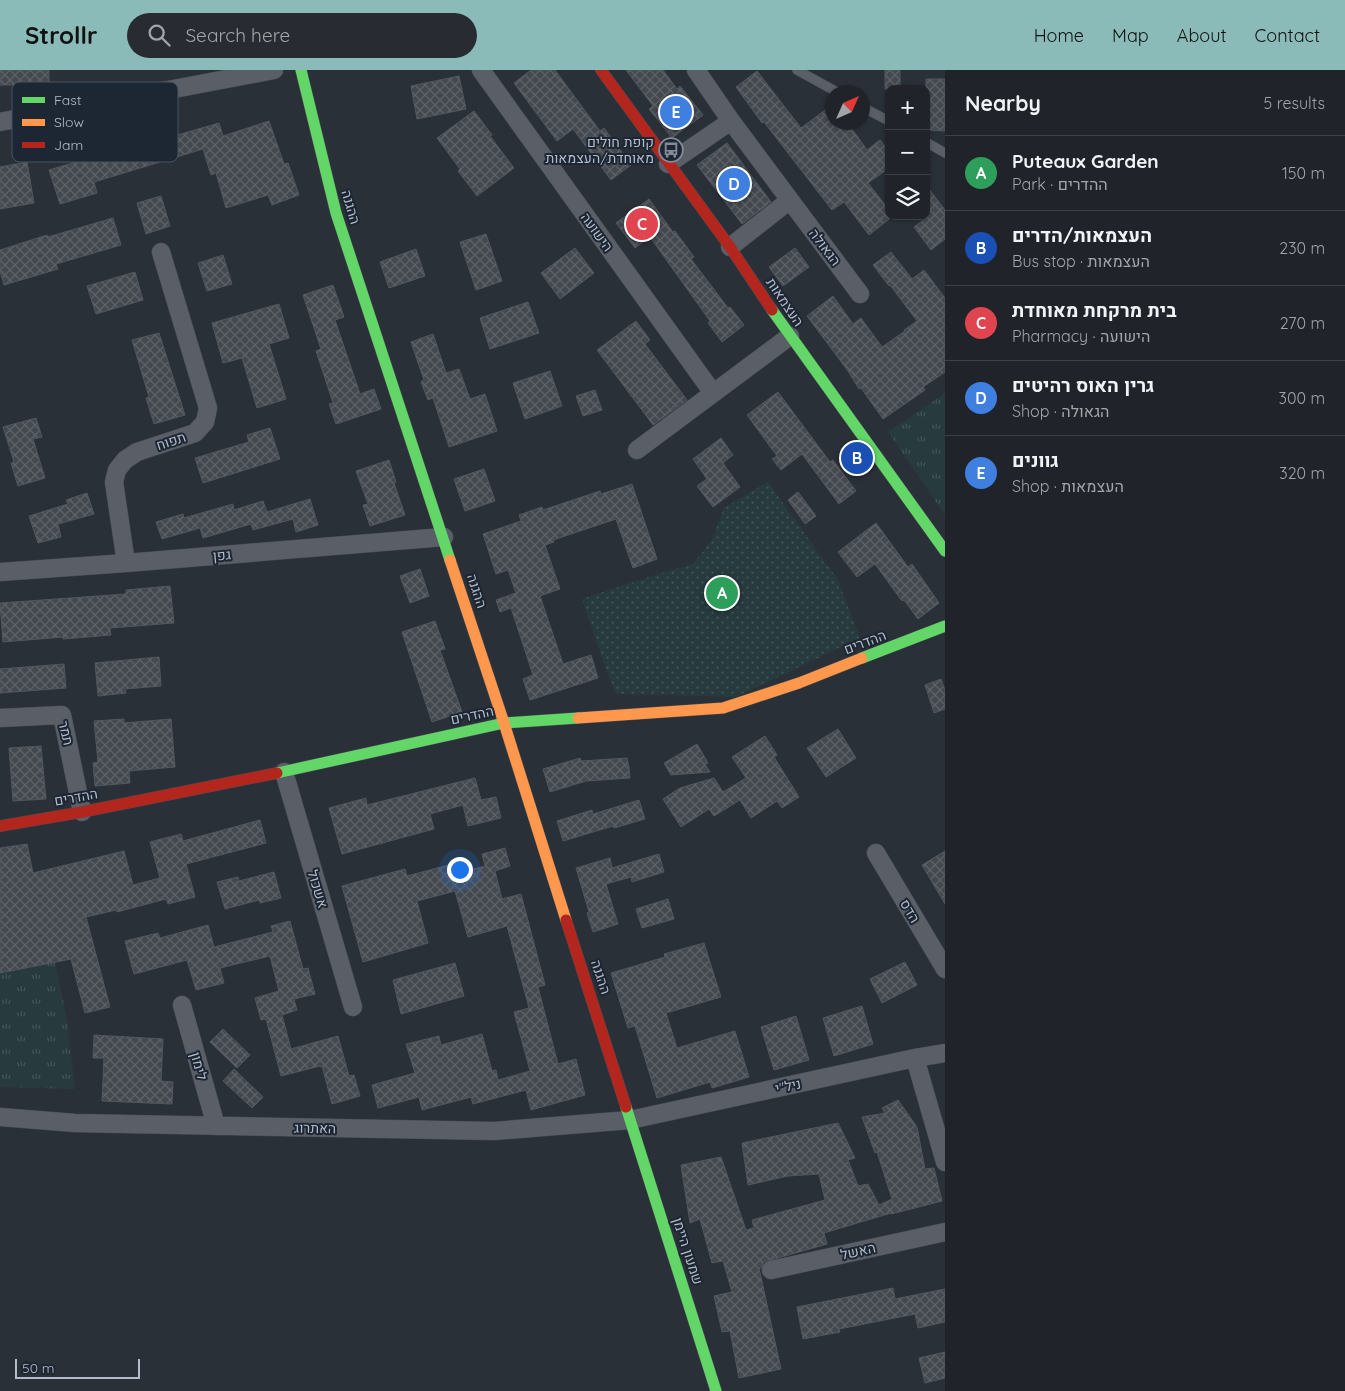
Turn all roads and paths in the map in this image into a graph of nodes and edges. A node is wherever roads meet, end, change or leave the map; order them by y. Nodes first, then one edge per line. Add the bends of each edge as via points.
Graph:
1 (274, 70) edge
2 (301, 70) edge
3 (481, 70) edge
4 (601, 70) edge
5 (696, 70) edge
6 (797, 70) edge
7 (825, 85) edge
8 (178, 88) edge
9 (870, 111) edge
10 (885, 119) edge
11 (731, 121) junction
12 (930, 144) edge
13 (945, 153) edge
14 (668, 164) junction
15 (790, 200) junction
16 (730, 247) junction
17 (161, 252) dead end
18 (860, 294) dead end
19 (790, 336) junction
20 (713, 393) junction
21 (637, 450) dead end
22 (444, 537) junction
23 (945, 551) edge
24 (126, 563) junction
25 (0, 572) edge
26 (945, 626) edge
27 (0, 718) edge
28 (504, 723) junction
29 (284, 772) junction
30 (82, 812) junction
31 (0, 826) edge
32 (876, 853) dead end
33 (945, 970) edge
34 (182, 1005) dead end
35 (353, 1007) dead end
36 (945, 1053) edge
37 (915, 1058) junction
38 (0, 1118) edge
39 (630, 1120) junction
40 (216, 1126) junction
41 (945, 1162) edge
42 (945, 1232) edge
43 (771, 1270) dead end
44 (716, 1391) edge

1 - 8 street
2 - 22 street, ההגנה via 336,213
3 - 20 street, הישועה
4 - 14 street, העצמאות
5 - 11 street, הגאולה
6 - 7 lane
9 - 10 lane
11 - 14 street
11 - 15 street, הגאולה
12 - 13 lane
14 - 16 street, העצמאות
15 - 16 street
15 - 18 street, הגאולה
16 - 19 street, העצמאות
17 - 24 street, תפוח via 208,408 205,422 195,433 137,452 117,470 114,482
19 - 20 street
19 - 23 street, העצמאות
20 - 21 street
22 - 24 street, גפן
22 - 28 street, ההגנה
24 - 25 street, גפן
26 - 28 street, ההדרים via 807,680 723,708
27 - 30 street, תמר via 62,715
28 - 29 street, ההדרים
28 - 39 street, ההגנה
29 - 30 street, ההדרים
29 - 35 street, אשכול
30 - 31 street, ההדרים
32 - 33 street, הדס
34 - 40 street, לימון
36 - 37 street, ניל"י
37 - 39 street, ניל"י
37 - 41 street
38 - 40 street, האתרוג
39 - 40 street, האתרוג via 494,1131
39 - 44 street, שמעון היימן
42 - 43 street, האשל

